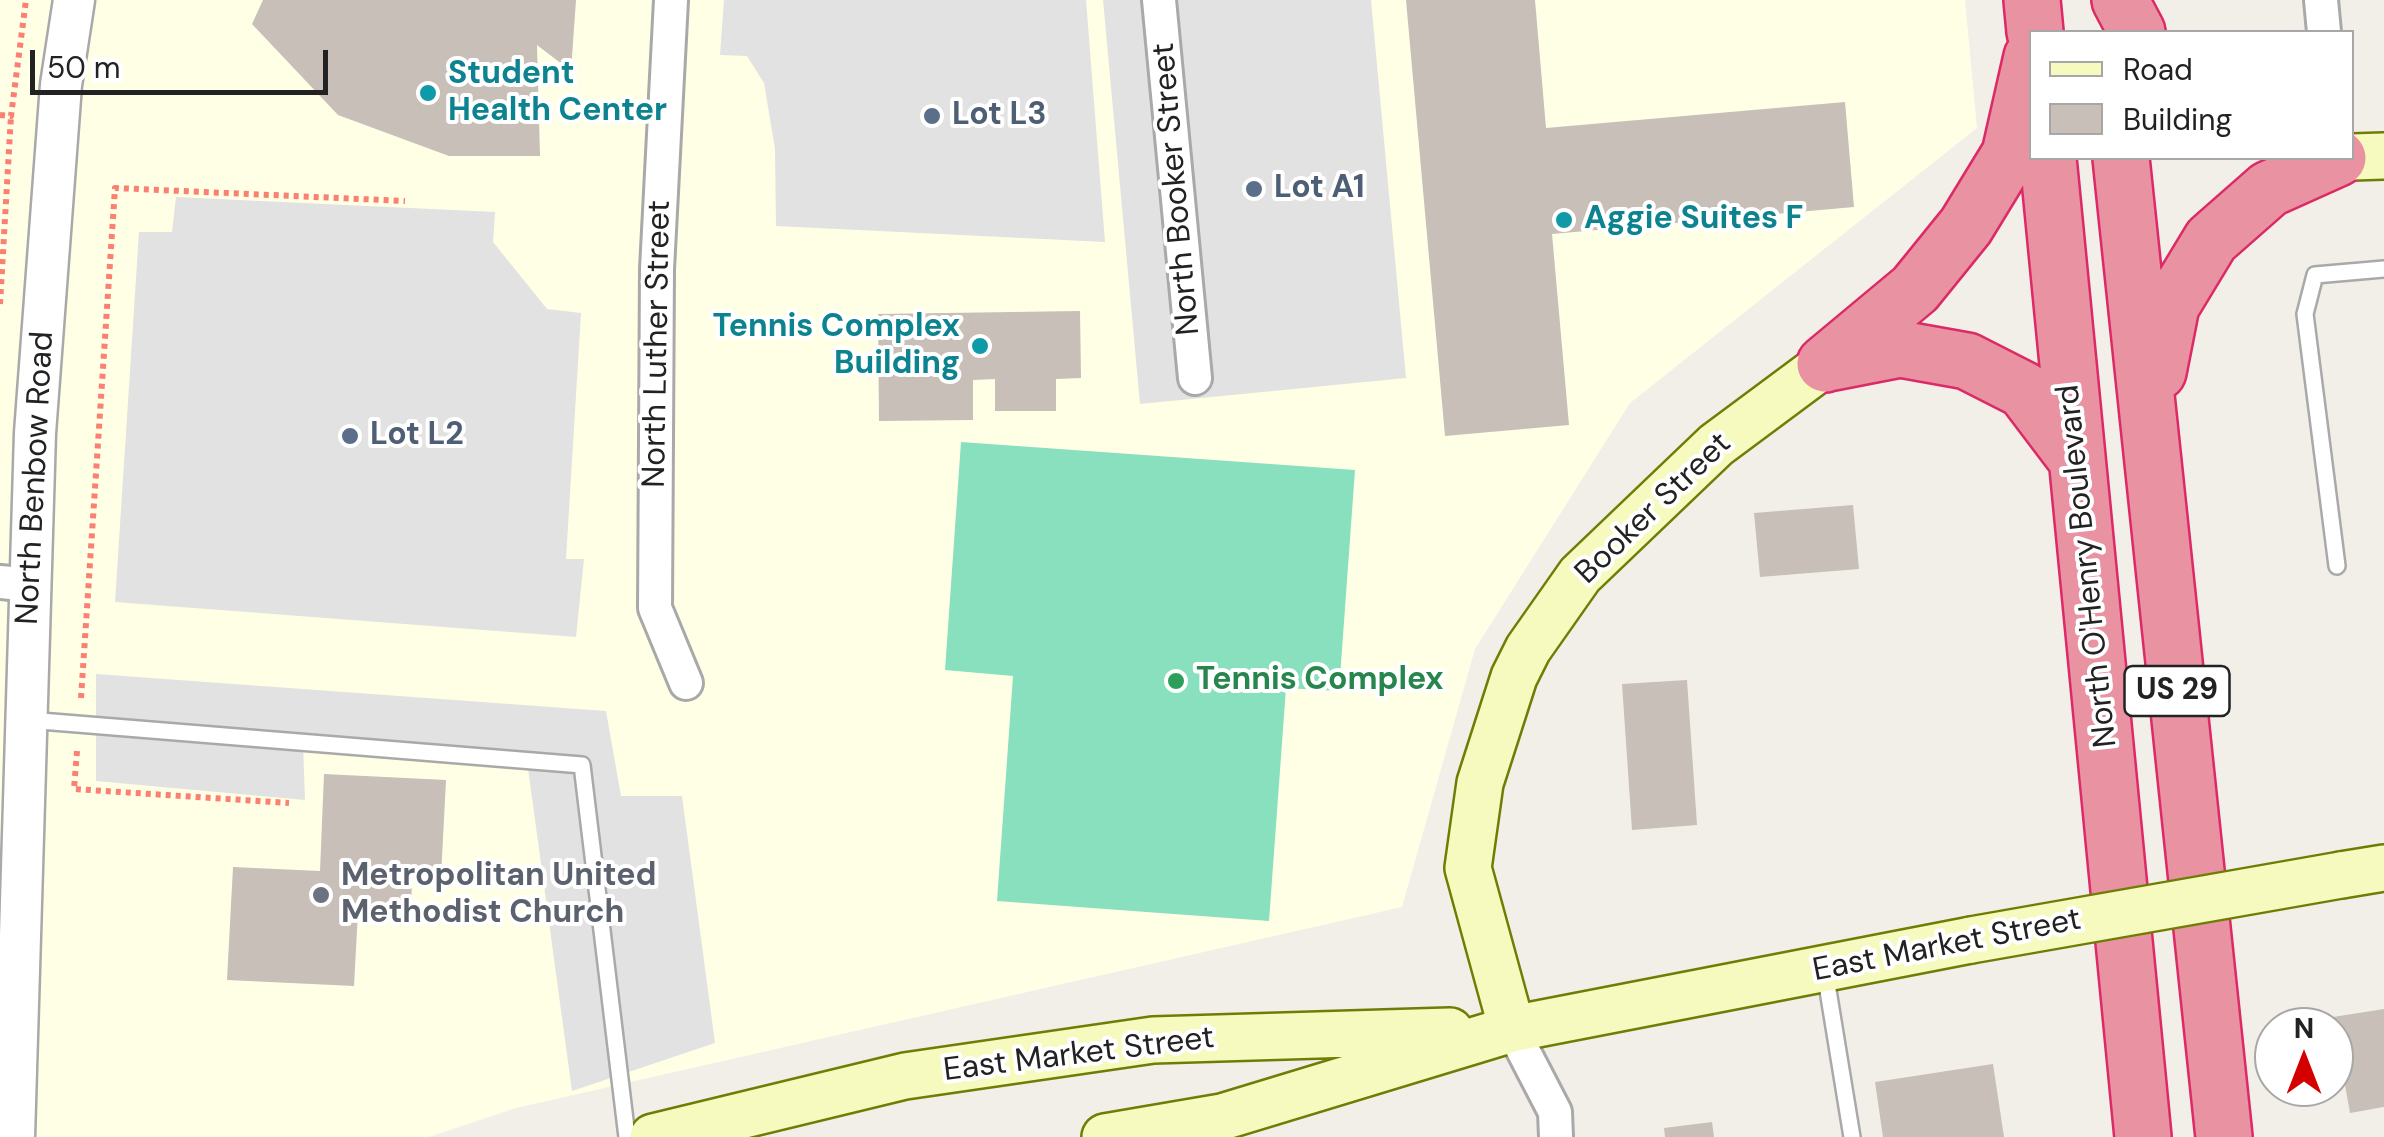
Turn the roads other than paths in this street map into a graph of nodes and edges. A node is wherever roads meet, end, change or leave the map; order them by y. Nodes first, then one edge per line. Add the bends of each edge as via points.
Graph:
1 (74, 0) edge
2 (670, 0) edge
3 (1160, 0) edge
4 (2032, 0) edge
5 (2104, 0) edge
6 (2120, 0) edge
7 (2321, 0) edge
8 (2035, 30) edge
9 (2108, 30) edge
10 (2136, 30) edge
11 (2324, 30) edge
12 (2029, 70) edge
13 (2384, 156) edge
14 (2354, 157) edge
15 (2048, 160) edge
16 (2121, 160) edge
17 (2334, 160) edge
18 (2384, 269) edge
19 (1825, 364) junction
20 (1195, 378) dead end
21 (2148, 419) junction
22 (2077, 460) junction
23 (2337, 566) dead end
24 (15, 584) edge
25 (686, 683) dead end
26 (26, 720) junction
27 (2362, 872) edge
28 (1824, 968) junction
29 (1512, 1029) junction
30 (14, 1137) edge
31 (628, 1137) edge
32 (653, 1137) edge
33 (1104, 1137) edge
34 (1556, 1137) edge
35 (1852, 1137) edge
36 (2144, 1137) edge
37 (2224, 1137) edge

1 - 24 street, North Benbow Road via 60,85 35,433
2 - 25 street, North Luther Street via 657,269 655,608
3 - 20 street, North Booker Street
4 - 8 highway
5 - 9 highway
6 - 10 highway
7 - 11 street
12 - 19 highway via 2010,154 1966,226 1914,289
13 - 14 main road
15 - 22 highway, North O'Henry Boulevard / US 29
16 - 21 highway, US 29
17 - 21 highway via 2269,189 2211,240 2171,306
18 - 23 lane via 2315,274 2304,314
19 - 22 highway via 1900,349 1967,361 2024,390
19 - 29 main road, Booker Street via 1716,445 1580,575 1514,677 1480,783 1468,868
21 - 37 highway, US 29
22 - 36 highway, North O'Henry Boulevard / US 29
24 - 26 street, North Benbow Road
26 - 30 street, North Benbow Road
26 - 31 lane via 582,765
27 - 28 main road, East Market Street, bridge
28 - 29 main road, East Market Street
28 - 35 lane
29 - 32 main road, East Market Street via 1153,1040 906,1076
29 - 33 main road, East Market Street via 1222,1117
29 - 34 street via 1555,1112

